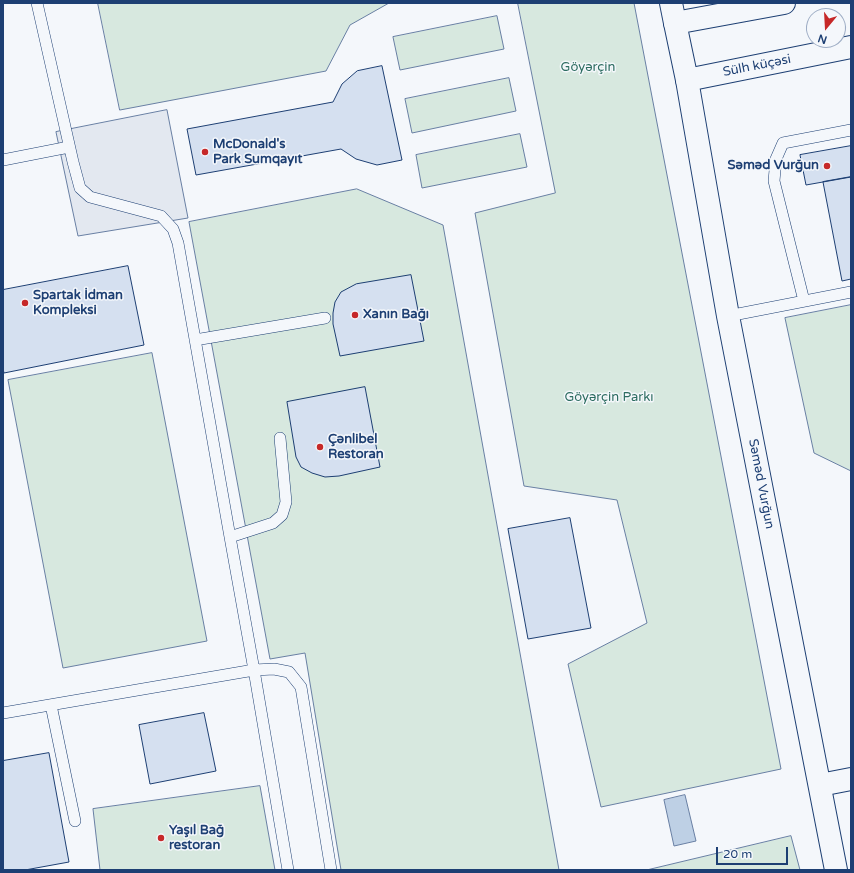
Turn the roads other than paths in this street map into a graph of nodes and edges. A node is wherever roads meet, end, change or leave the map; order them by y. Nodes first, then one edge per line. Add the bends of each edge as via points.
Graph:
1 (37, 3) edge
2 (784, 3) edge
3 (673, 13) edge
4 (851, 47) edge
5 (687, 80) junction
6 (851, 130) edge
7 (69, 147) junction
8 (3, 160) edge
9 (851, 292) edge
10 (804, 301) junction
11 (728, 316) junction
12 (325, 318) dead end
13 (195, 340) junction
14 (280, 438) dead end
15 (230, 537) junction
16 (254, 670) junction
17 (51, 705) junction
18 (3, 713) edge
19 (851, 779) edge
20 (820, 785) junction
21 (75, 821) dead end
22 (288, 870) edge
23 (331, 870) edge
24 (836, 870) edge

1 - 7 lane
2 - 3 main road
3 - 5 main road, Səməd Vurğun
4 - 5 main road, Sülh küçəsi
5 - 11 main road, Səməd Vurğun
6 - 10 lane via 783,143 776,159 774,181
7 - 8 lane
7 - 13 lane via 80,188 90,197 161,216 173,229 178,243
9 - 10 lane
10 - 11 lane
11 - 20 main road, Səməd Vurğun
12 - 13 lane
13 - 15 lane
14 - 15 lane via 286,502 282,515 273,523
15 - 16 lane
16 - 17 lane
16 - 22 lane
16 - 23 lane via 274,669 289,672 301,687
17 - 18 lane
17 - 21 lane
19 - 20 main road
20 - 24 main road, Səməd Vurğun

